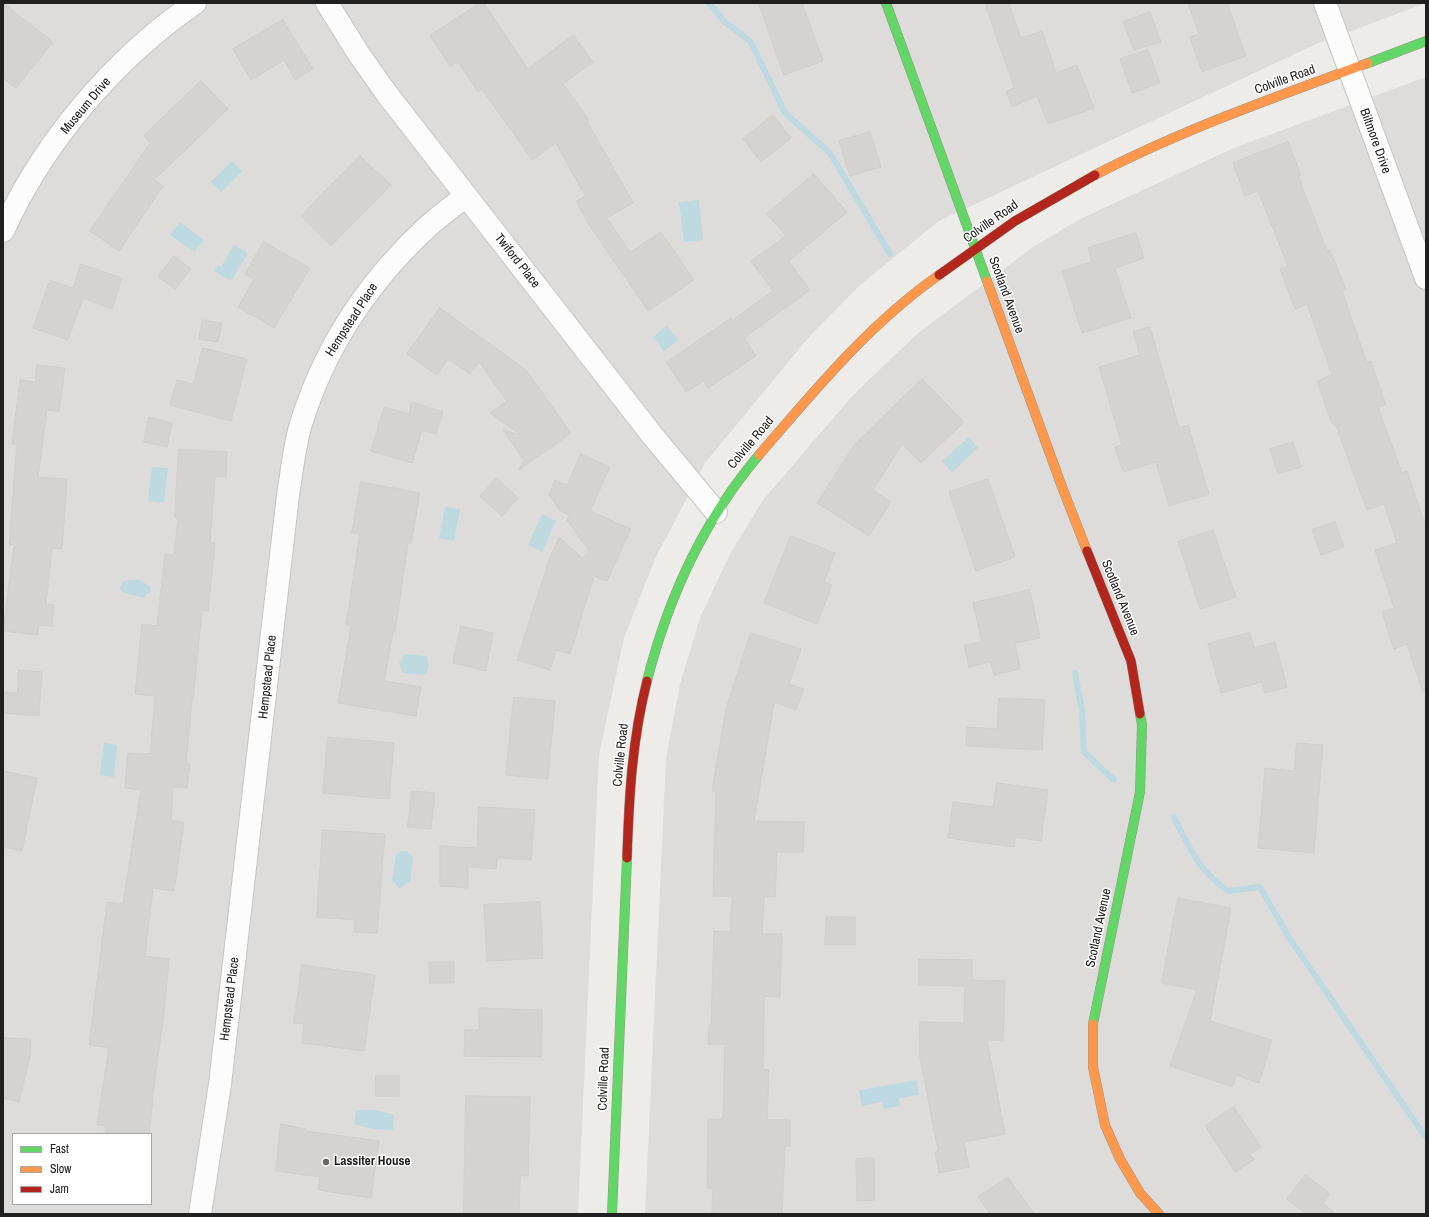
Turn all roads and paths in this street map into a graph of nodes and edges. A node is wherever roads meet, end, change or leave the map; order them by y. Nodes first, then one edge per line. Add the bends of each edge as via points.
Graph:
1 (195, 3) edge
2 (328, 3) edge
3 (886, 3) edge
4 (1325, 3) edge
5 (1426, 41) edge
6 (1349, 70) junction
7 (466, 196) junction
8 (3, 231) edge
9 (975, 249) junction
10 (1426, 278) edge
11 (716, 512) junction
12 (200, 1214) edge
13 (612, 1214) edge
14 (1159, 1214) edge

1 - 8 street, Museum Drive via 172,19 122,64 82,107 41,161
2 - 7 street, Twiford Place via 358,53 387,94
3 - 9 street, Scotland Avenue
4 - 6 street, Biltmore Drive
5 - 6 street, Colville Road
6 - 9 street, Colville Road via 1140,151 1014,220
6 - 10 street, Biltmore Drive
7 - 11 street, Twiford Place via 656,441
7 - 12 street, Hempstead Place via 424,230 391,264 367,294 342,330 325,361 301,424 288,495 220,1084
9 - 11 street, Colville Road via 916,291 839,362 751,462
9 - 14 street, Scotland Avenue via 1064,493 1131,661 1136,682 1142,726 1140,792 1092,1027 1093,1067 1105,1125 1120,1159 1140,1193
11 - 13 street, Colville Road via 668,608 639,712 632,756

